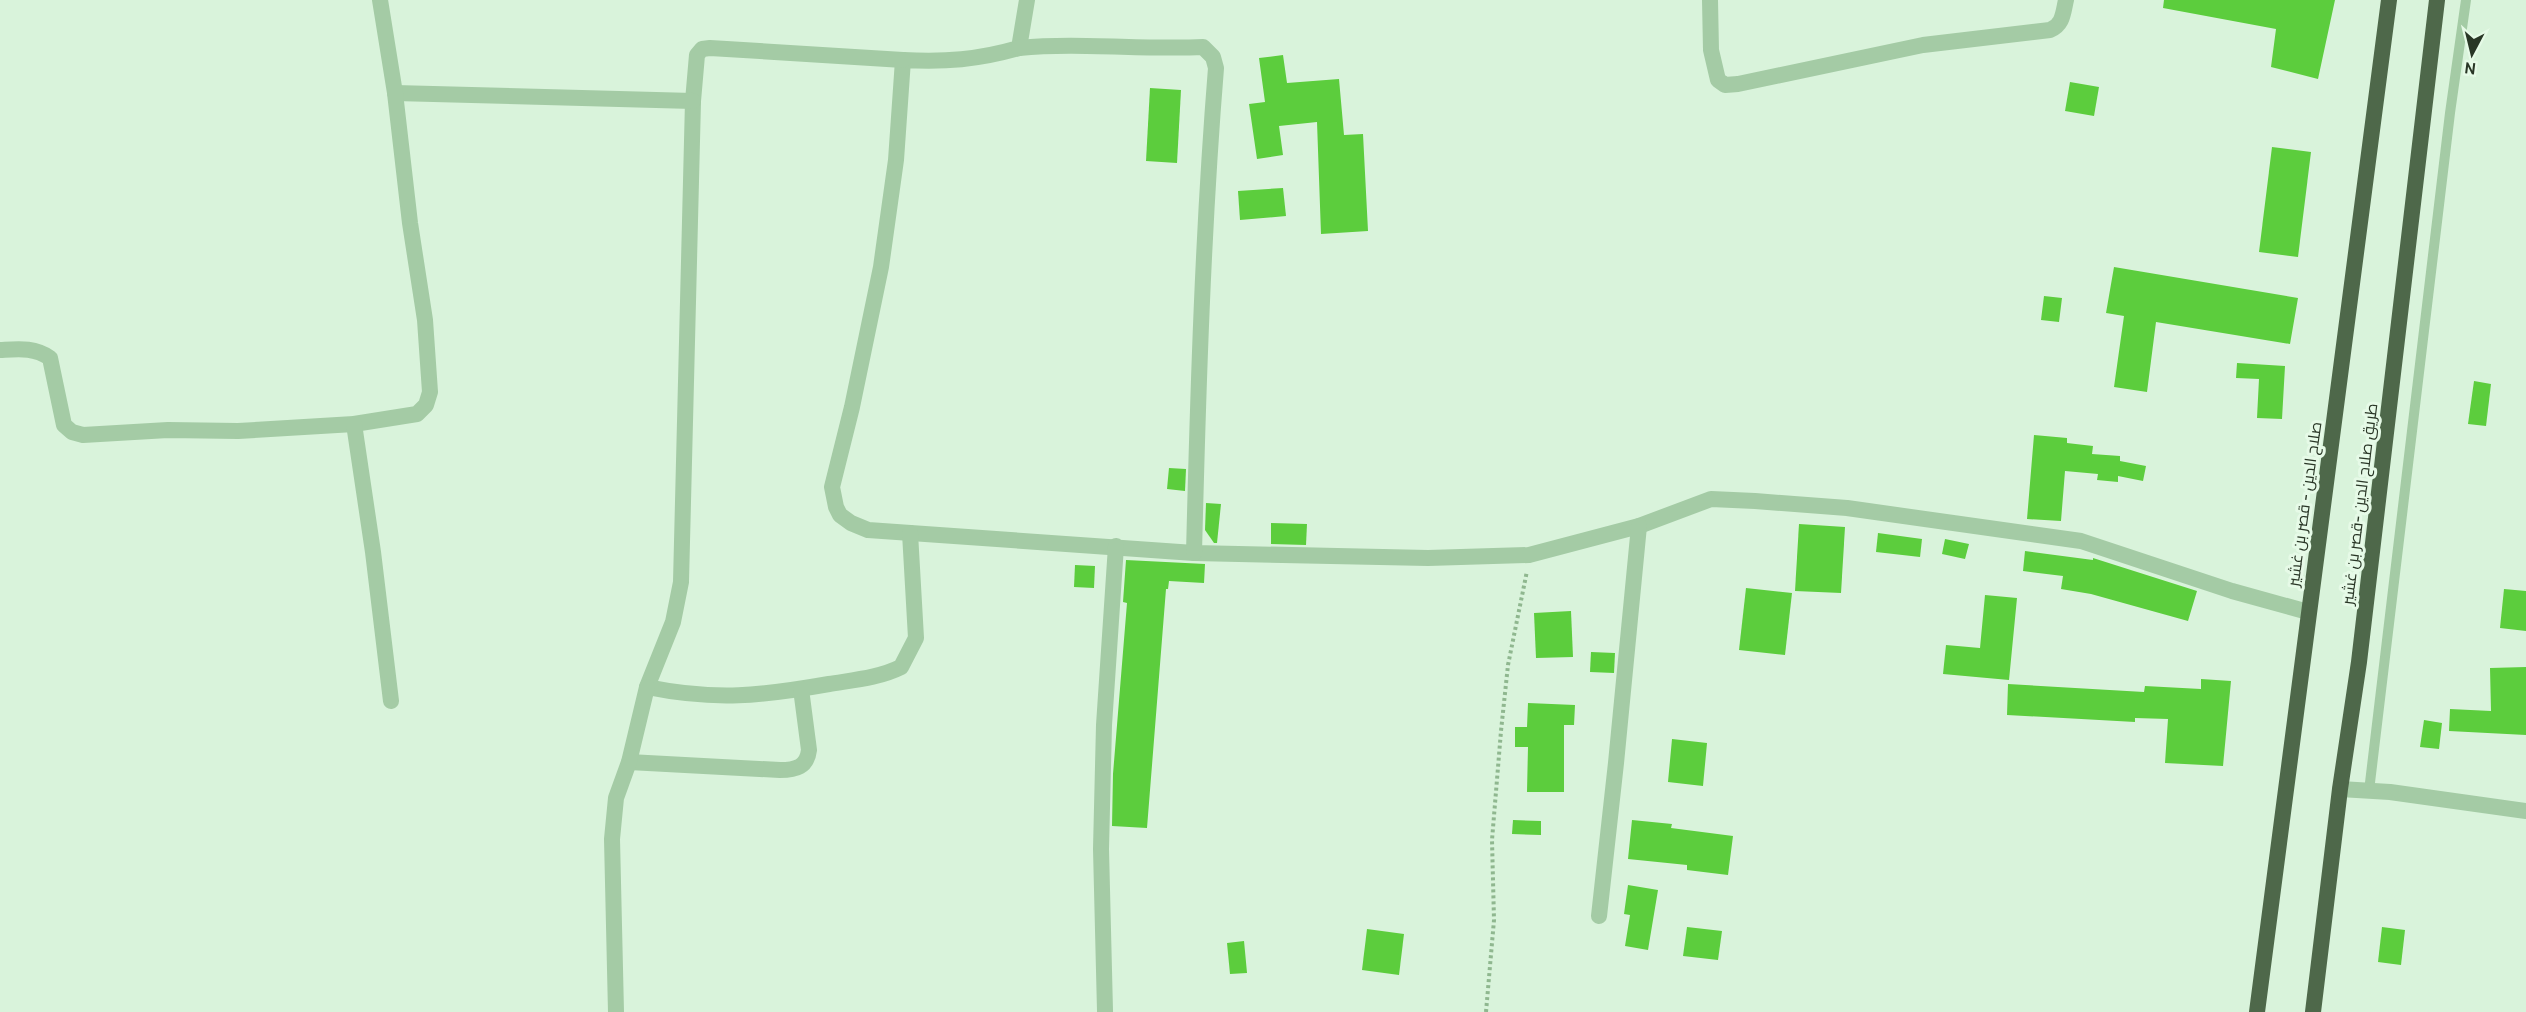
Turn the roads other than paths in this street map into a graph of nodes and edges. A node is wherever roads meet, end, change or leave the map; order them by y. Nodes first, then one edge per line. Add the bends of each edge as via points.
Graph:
1 (380, 0) edge
2 (1026, 0) edge
3 (1710, 0) edge
4 (2066, 0) edge
5 (2389, 0) edge
6 (2437, 0) edge
7 (2466, 0) edge
8 (1018, 48) junction
9 (903, 60) junction
10 (395, 93) junction
11 (693, 101) junction
12 (0, 350) edge
13 (354, 424) junction
14 (1639, 526) junction
15 (910, 533) junction
16 (1116, 546) junction
17 (1194, 553) junction
18 (2308, 612) junction
19 (647, 687) junction
20 (801, 689) junction
21 (391, 701) dead end
22 (629, 762) junction
23 (2340, 789) junction
24 (2369, 791) junction
25 (2526, 811) edge
26 (1599, 916) dead end
27 (1105, 1011) edge
28 (616, 1012) edge
29 (2257, 1012) edge
30 (2313, 1012) edge

1 - 10 street
2 - 8 street
3 - 4 street via 1711,50 1718,80 1725,85 1923,45 2050,30 2061,23
5 - 18 highway, صلاح الدين - قصر بن غشير
6 - 23 highway, طريق صلاح الدين -قصر بن غشير via 2359,662
7 - 24 lane
8 - 9 street via 986,58
8 - 17 street via 1058,44 1203,47 1213,57 1216,68 1206,189
9 - 11 street via 702,49 697,55
9 - 15 street via 896,159 881,267 832,487 840,515 851,523 868,530
10 - 11 street
10 - 13 street via 425,320 430,392 426,405 417,414
11 - 19 street via 681,582 673,622
12 - 13 street via 27,348 50,358 64,425 83,435
13 - 21 street
14 - 17 street via 1528,555 1428,558
14 - 18 street via 1711,499 1847,508 2081,541
14 - 26 street
15 - 16 street
15 - 20 street via 916,638 909,656 892,671
16 - 17 street
16 - 27 street via 1103,736
18 - 29 highway, صلاح الدين - قصر بن غشير
19 - 20 street via 713,697 759,696
19 - 22 street
20 - 22 street via 809,750 801,767 780,770
22 - 28 street via 616,798 612,838
23 - 24 street
23 - 30 highway, طريق صلاح الدين -قصر بن غشير
24 - 25 street

